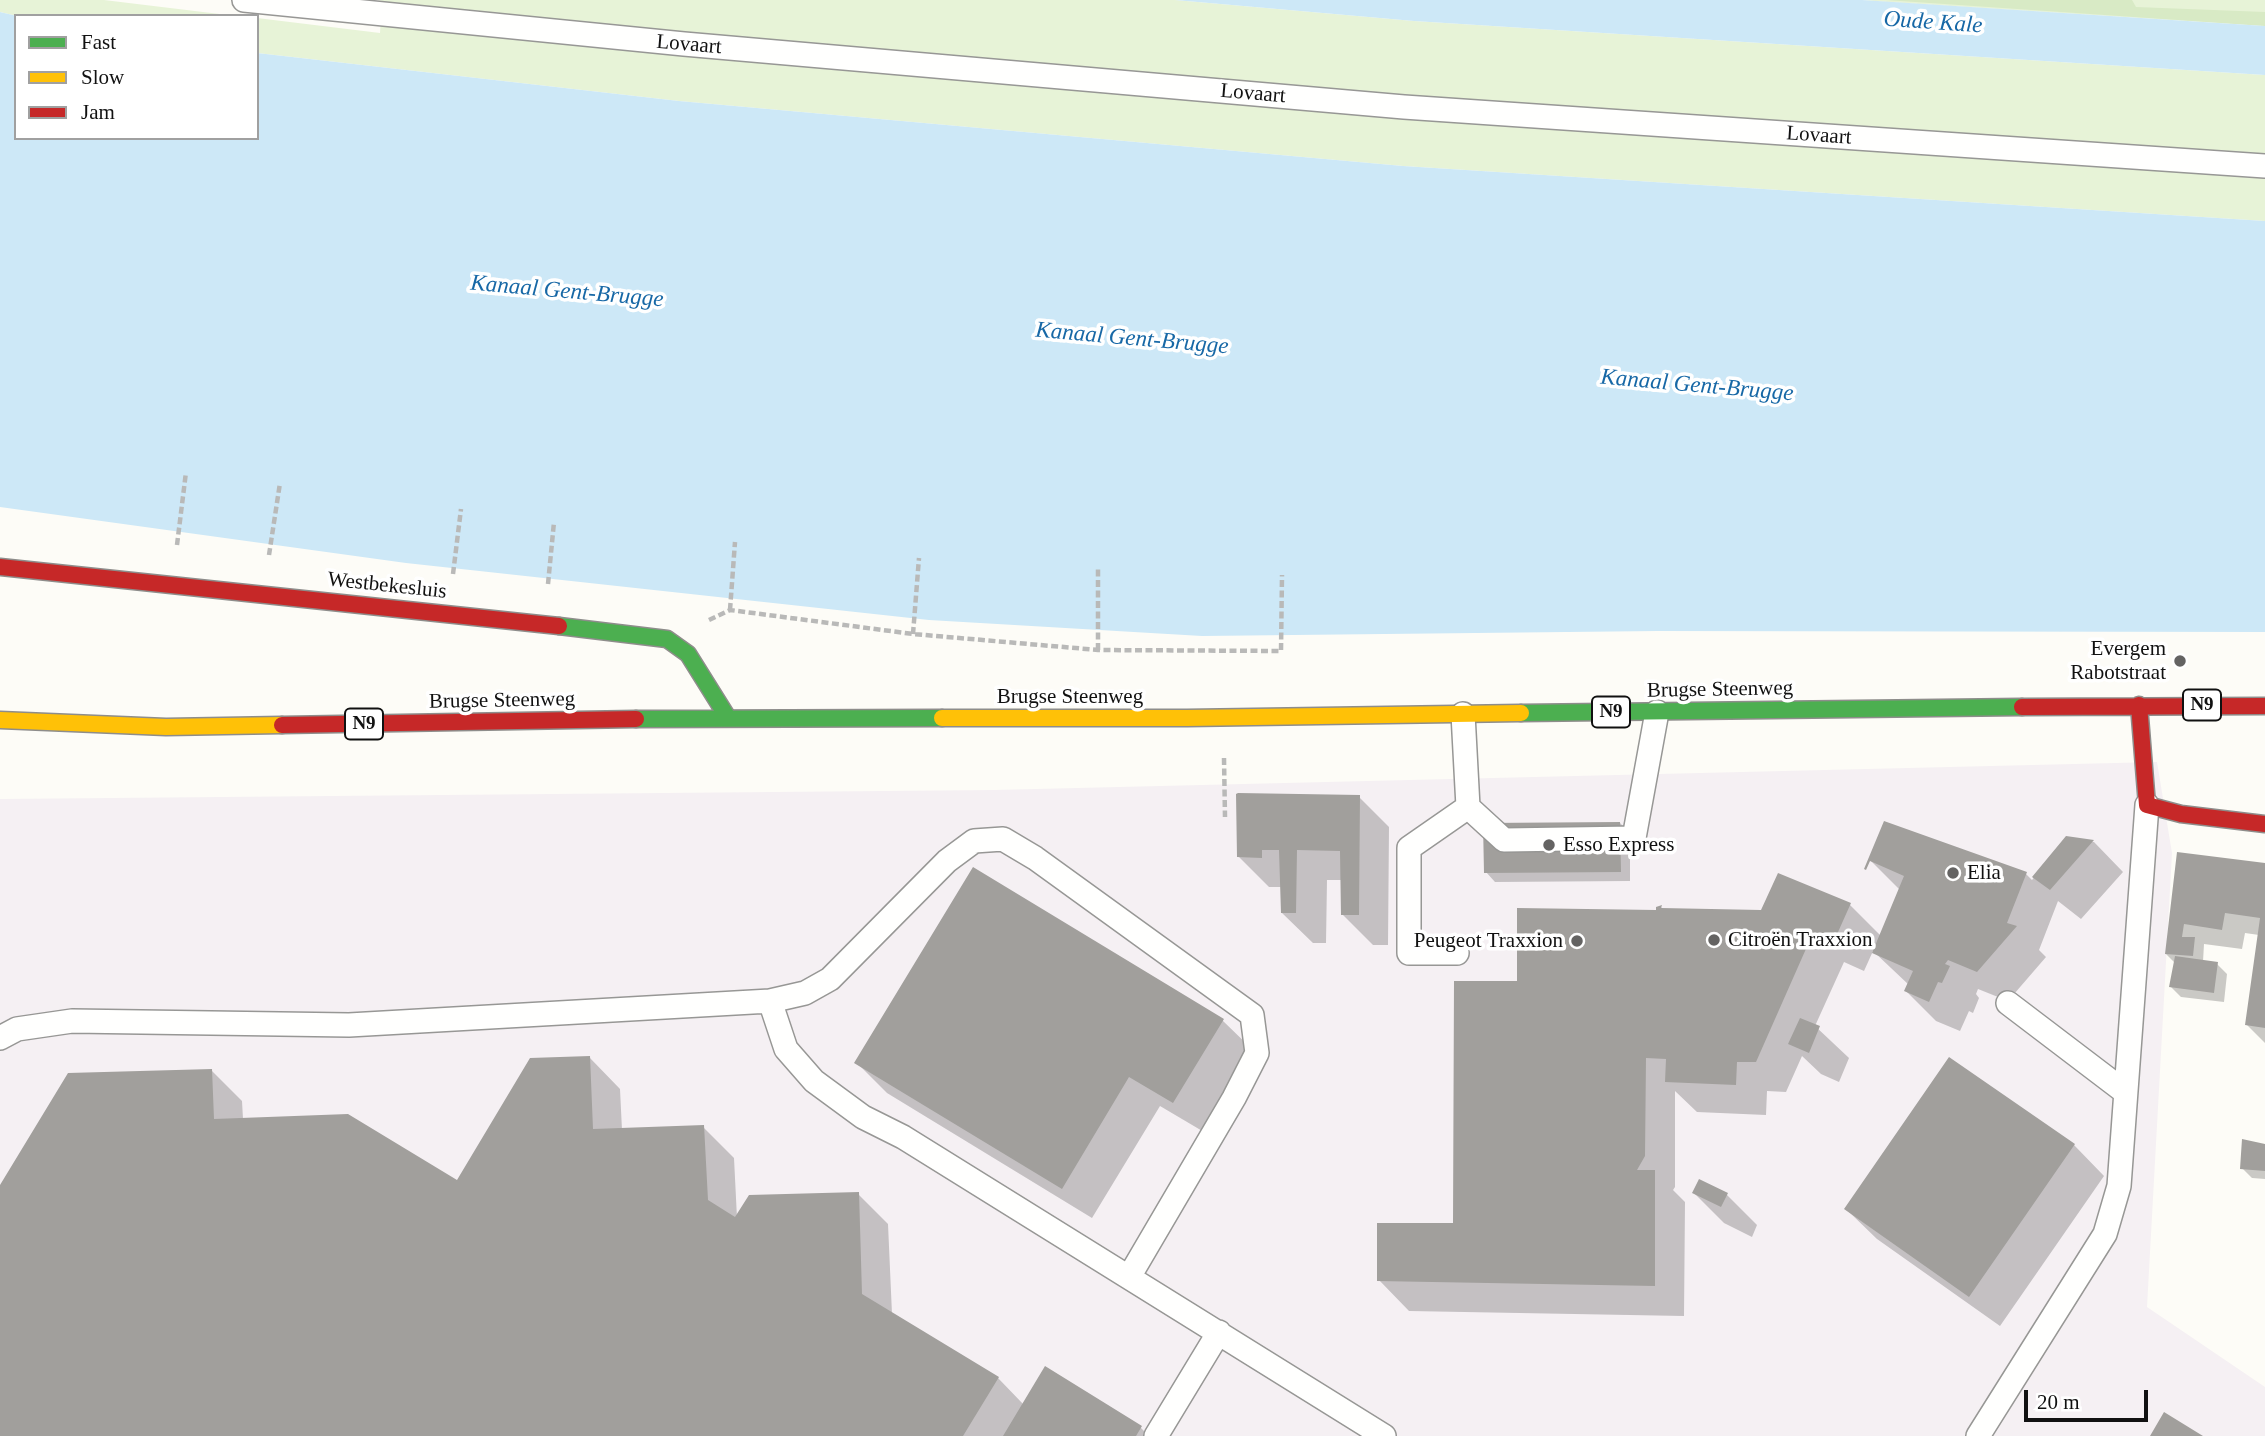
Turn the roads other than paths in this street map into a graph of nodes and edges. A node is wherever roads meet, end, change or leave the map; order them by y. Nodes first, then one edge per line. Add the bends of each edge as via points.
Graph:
1 (244, 0) edge
2 (2265, 166) edge
3 (0, 567) edge
4 (2139, 705) junction
5 (2265, 706) edge
6 (1657, 712) junction
7 (1462, 714) junction
8 (729, 718) junction
9 (0, 720) edge
10 (2147, 805) junction
11 (1468, 807) junction
12 (2265, 824) edge
13 (1457, 953) dead end
14 (770, 1001) junction
15 (2008, 1003) dead end
16 (0, 1038) edge
17 (2125, 1092) junction
18 (1129, 1277) junction
19 (1219, 1332) junction
20 (1156, 1436) edge
21 (1384, 1436) edge
22 (1979, 1436) edge

1 - 2 lane, Lovaart via 1404,107
3 - 8 main road, Westbekesluis via 667,639 688,654
4 - 5 main road, Brugse Steenweg / N9
4 - 6 main road, Brugse Steenweg / N9
4 - 10 main road
6 - 7 main road, Brugse Steenweg / N9
6 - 11 lane via 1634,838 1504,840
7 - 8 main road, Brugse Steenweg / N9
7 - 11 lane
8 - 9 main road, Brugse Steenweg / N9 via 166,727
10 - 12 main road via 2180,814
10 - 17 lane
11 - 13 lane via 1409,848 1409,953
14 - 16 lane via 349,1025 72,1021 17,1029
14 - 18 lane via 786,1049 814,1081 863,1117
14 - 18 lane via 805,993 830,979 947,861 974,841 1003,839 1252,1015 1257,1053
15 - 17 lane
17 - 22 lane via 2119,1186 2105,1234
18 - 19 lane
19 - 20 lane
19 - 21 lane

